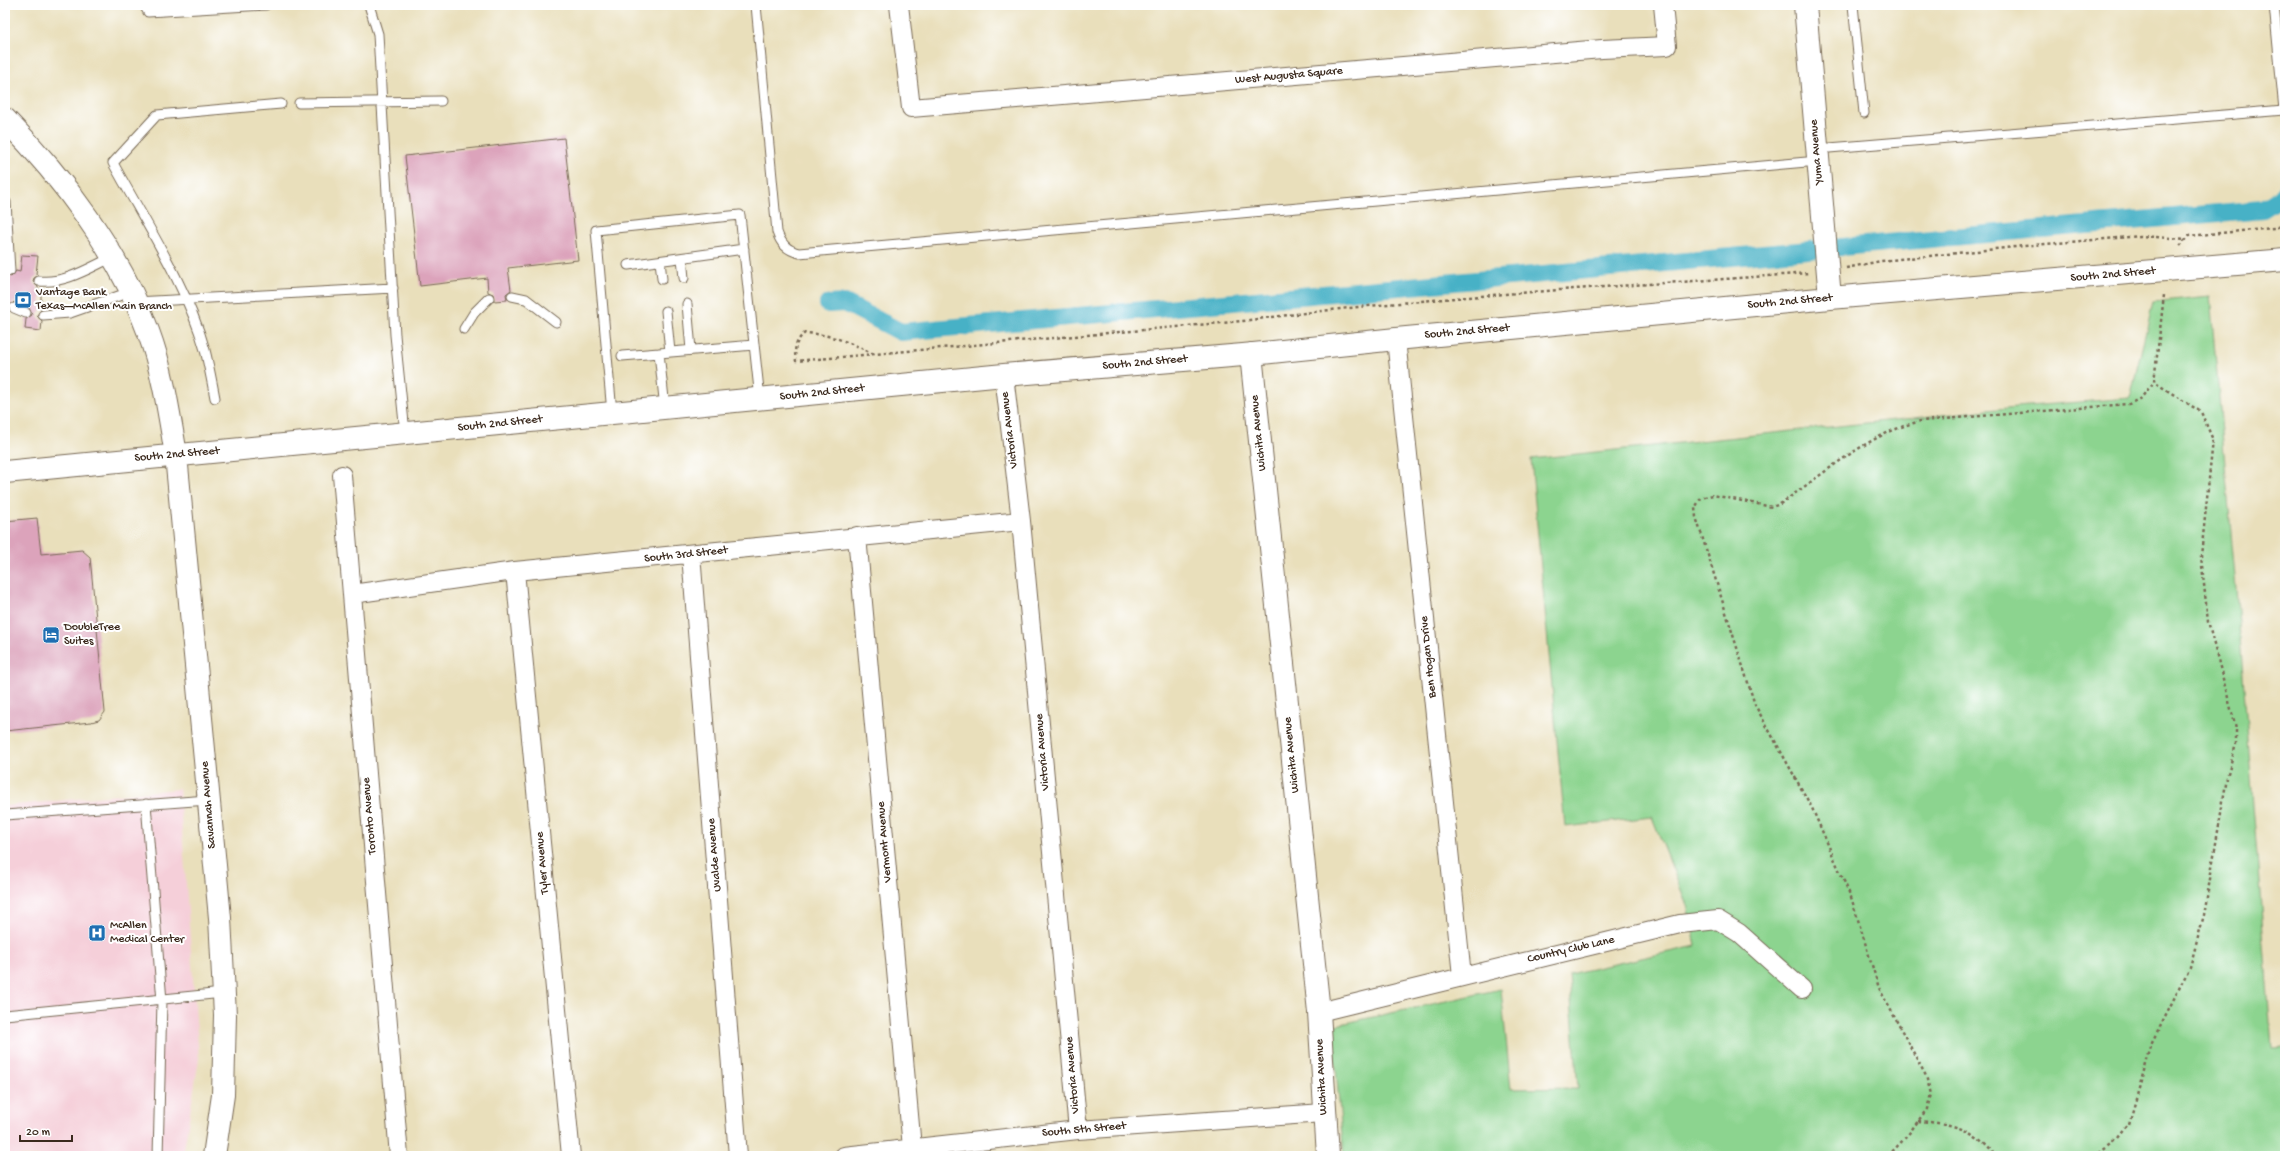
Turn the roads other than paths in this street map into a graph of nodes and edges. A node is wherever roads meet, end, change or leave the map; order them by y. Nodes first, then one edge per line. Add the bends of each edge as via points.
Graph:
1 (144, 5) edge
2 (266, 5) edge
3 (369, 5) edge
4 (756, 5) edge
5 (899, 5) edge
6 (1663, 5) edge
7 (1805, 5) edge
8 (1853, 5) edge
9 (2274, 5) edge
10 (441, 101) dead end
11 (383, 102) junction
12 (299, 103) dead end
13 (281, 104) dead end
14 (1864, 113) dead end
15 (5, 119) edge
16 (1818, 155) junction
17 (6, 202) dead end
18 (744, 250) junction
19 (113, 257) junction
20 (682, 258) junction
21 (2285, 260) edge
22 (660, 261) junction
23 (628, 265) dead end
24 (10, 271) dead end
25 (684, 278) dead end
26 (662, 279) dead end
27 (38, 281) dead end
28 (393, 288) junction
29 (512, 296) dead end
30 (132, 297) junction
31 (489, 298) dead end
32 (1830, 298) junction
33 (186, 300) junction
34 (687, 304) dead end
35 (14, 308) dead end
36 (666, 311) dead end
37 (26, 313) dead end
38 (43, 315) dead end
39 (556, 322) dead end
40 (464, 329) dead end
41 (1396, 339) junction
42 (754, 345) junction
43 (691, 350) junction
44 (670, 352) junction
45 (659, 353) junction
46 (1251, 354) junction
47 (622, 356) dead end
48 (1004, 375) junction
49 (215, 398) dead end
50 (760, 399) junction
51 (665, 408) junction
52 (612, 413) junction
53 (405, 433) junction
54 (176, 455) junction
55 (5, 472) edge
56 (342, 475) dead end
57 (1021, 521) junction
58 (857, 536) junction
59 (691, 554) junction
60 (515, 570) junction
61 (352, 594) junction
62 (208, 800) junction
63 (146, 804) junction
64 (5, 815) edge
65 (1462, 976) junction
66 (1802, 989) dead end
67 (223, 993) junction
68 (162, 1001) junction
69 (1318, 1012) junction
70 (5, 1015) edge
71 (1324, 1113) junction
72 (1078, 1130) junction
73 (912, 1148) junction
74 (158, 1156) edge
75 (214, 1156) edge
76 (399, 1156) edge
77 (571, 1156) edge
78 (738, 1156) edge
79 (844, 1156) edge
80 (1328, 1156) edge

1 - 2 lane via 148,12
3 - 11 lane via 378,34
4 - 16 lane via 777,232 785,246 799,252
5 - 6 street, West Augusta Square via 911,108 1667,46
7 - 16 main road, Yuma Avenue
8 - 14 lane
9 - 16 lane via 2284,110
10 - 11 lane
11 - 12 lane
11 - 28 lane
13 - 33 lane via 157,115 113,163
15 - 19 main road, Savannah Avenue via 36,150 80,206
16 - 32 main road, Yuma Avenue via 1830,269
17 - 24 lane
18 - 20 lane
18 - 42 lane
18 - 52 lane via 740,215 596,230
19 - 27 lane via 65,280
19 - 30 main road, Savannah Avenue
20 - 22 lane
20 - 25 lane
21 - 32 main road, South 2nd Street
22 - 23 lane
22 - 26 lane
28 - 33 lane
28 - 53 lane
29 - 39 lane via 526,299
30 - 33 lane
30 - 38 lane via 70,313
30 - 54 main road, Savannah Avenue via 148,330 165,390
31 - 40 lane via 474,313
32 - 41 main road, South 2nd Street
33 - 49 lane via 205,349
34 - 43 lane
35 - 37 lane
36 - 44 lane
41 - 46 main road, South 2nd Street
41 - 65 street, Ben Hogan Drive
42 - 43 lane
42 - 50 lane
43 - 44 lane
44 - 45 lane
45 - 47 lane
45 - 51 lane
46 - 48 main road, South 2nd Street
46 - 69 main road, Wichita Avenue
48 - 50 main road, South 2nd Street
48 - 57 street, Victoria Avenue
50 - 51 main road, South 2nd Street
51 - 52 main road, South 2nd Street
52 - 53 main road, South 2nd Street
53 - 54 main road, South 2nd Street
54 - 55 main road, South 2nd Street
54 - 62 main road, Savannah Avenue
56 - 61 street, Toronto Avenue
57 - 58 street, South 3rd Street
57 - 72 street, Victoria Avenue
58 - 59 street, South 3rd Street
58 - 73 street, Vermont Avenue
59 - 60 street, South 3rd Street
59 - 78 street, Uvalde Avenue
60 - 61 street, South 3rd Street
60 - 77 street, Tyler Avenue
61 - 76 street, Toronto Avenue
62 - 63 lane
62 - 67 main road, Savannah Avenue via 220,918
63 - 64 lane
63 - 68 lane
65 - 66 street, Country Club Lane via 1680,924 1718,920 1739,933
65 - 69 street, Country Club Lane
67 - 68 lane
67 - 75 main road, Savannah Avenue via 223,1095
68 - 70 lane
68 - 74 lane
69 - 71 main road, Wichita Avenue
71 - 72 street, South 5th Street
71 - 80 main road, Wichita Avenue
72 - 73 street, South 5th Street
73 - 79 street, South 5th Street

